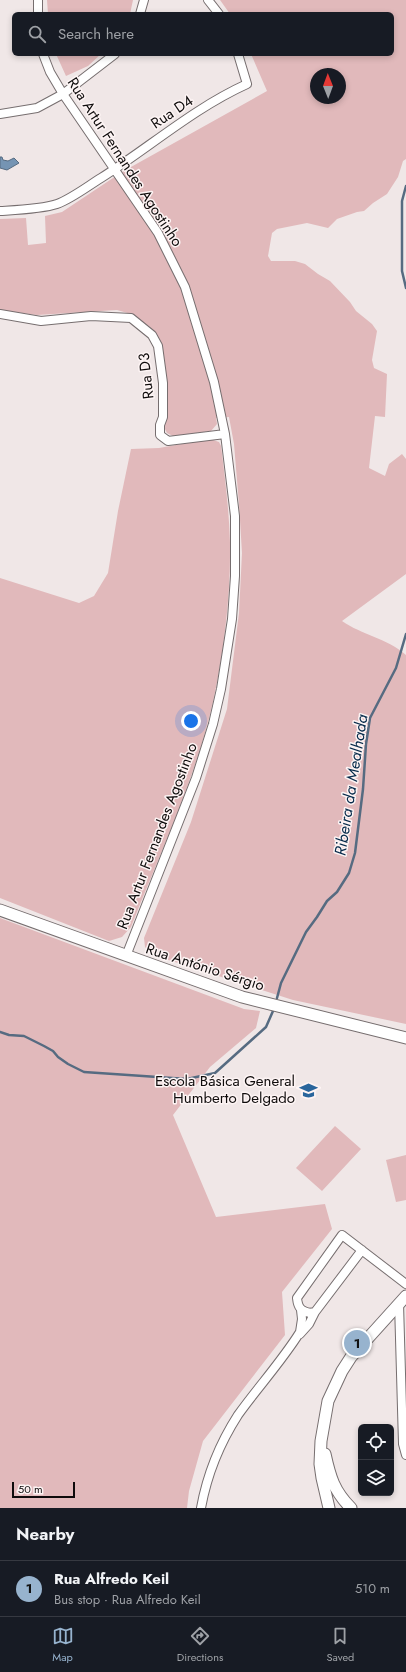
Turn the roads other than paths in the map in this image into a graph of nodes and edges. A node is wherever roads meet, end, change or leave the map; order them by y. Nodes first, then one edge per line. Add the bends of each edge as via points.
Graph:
1 (38, 0) edge
2 (144, 0) edge
3 (208, 0) edge
4 (38, 12) edge
5 (141, 12) edge
6 (217, 12) edge
7 (44, 56) edge
8 (112, 56) edge
9 (239, 56) edge
10 (63, 94) junction
11 (0, 114) edge
12 (115, 169) junction
13 (0, 212) edge
14 (0, 314) edge
15 (226, 434) junction
16 (0, 910) edge
17 (126, 956) junction
18 (406, 1038) edge
19 (362, 1250) junction
20 (406, 1284) edge
21 (403, 1299) edge
22 (301, 1310) junction
23 (315, 1312) junction
24 (296, 1338) junction
25 (322, 1432) junction
26 (406, 1455) edge
27 (201, 1508) edge
28 (329, 1508) edge
29 (351, 1508) edge

1 - 4 street
2 - 5 street
3 - 6 street
7 - 10 street, Rua Artur Fernandes Agostinho
8 - 10 street
9 - 12 street, Rua D4 via 247,84 224,94
10 - 11 street via 37,108
10 - 12 street, Rua Artur Fernandes Agostinho
12 - 13 street, Rua D4 via 57,204
12 - 15 street, Rua Artur Fernandes Agostinho via 158,233 185,287 214,382
14 - 15 street, Rua D3 via 41,321 91,316 131,318 152,335 158,346 163,383 160,435 168,441
15 - 17 street, Rua Artur Fernandes Agostinho via 235,516 235,576 232,619 221,689 196,778
16 - 17 street, Rua António Sérgio
17 - 18 street, Rua António Sérgio via 242,997
19 - 20 street
19 - 22 street via 342,1235 297,1298
19 - 23 street
21 - 25 street via 351,1357 342,1371 328,1400
21 - 26 street via 402,1444
22 - 23 street
22 - 24 street via 301,1326
23 - 24 street via 310,1324
24 - 27 street via 238,1415 227,1434 206,1485
25 - 28 street via 320,1464
25 - 29 street via 331,1480 340,1497

